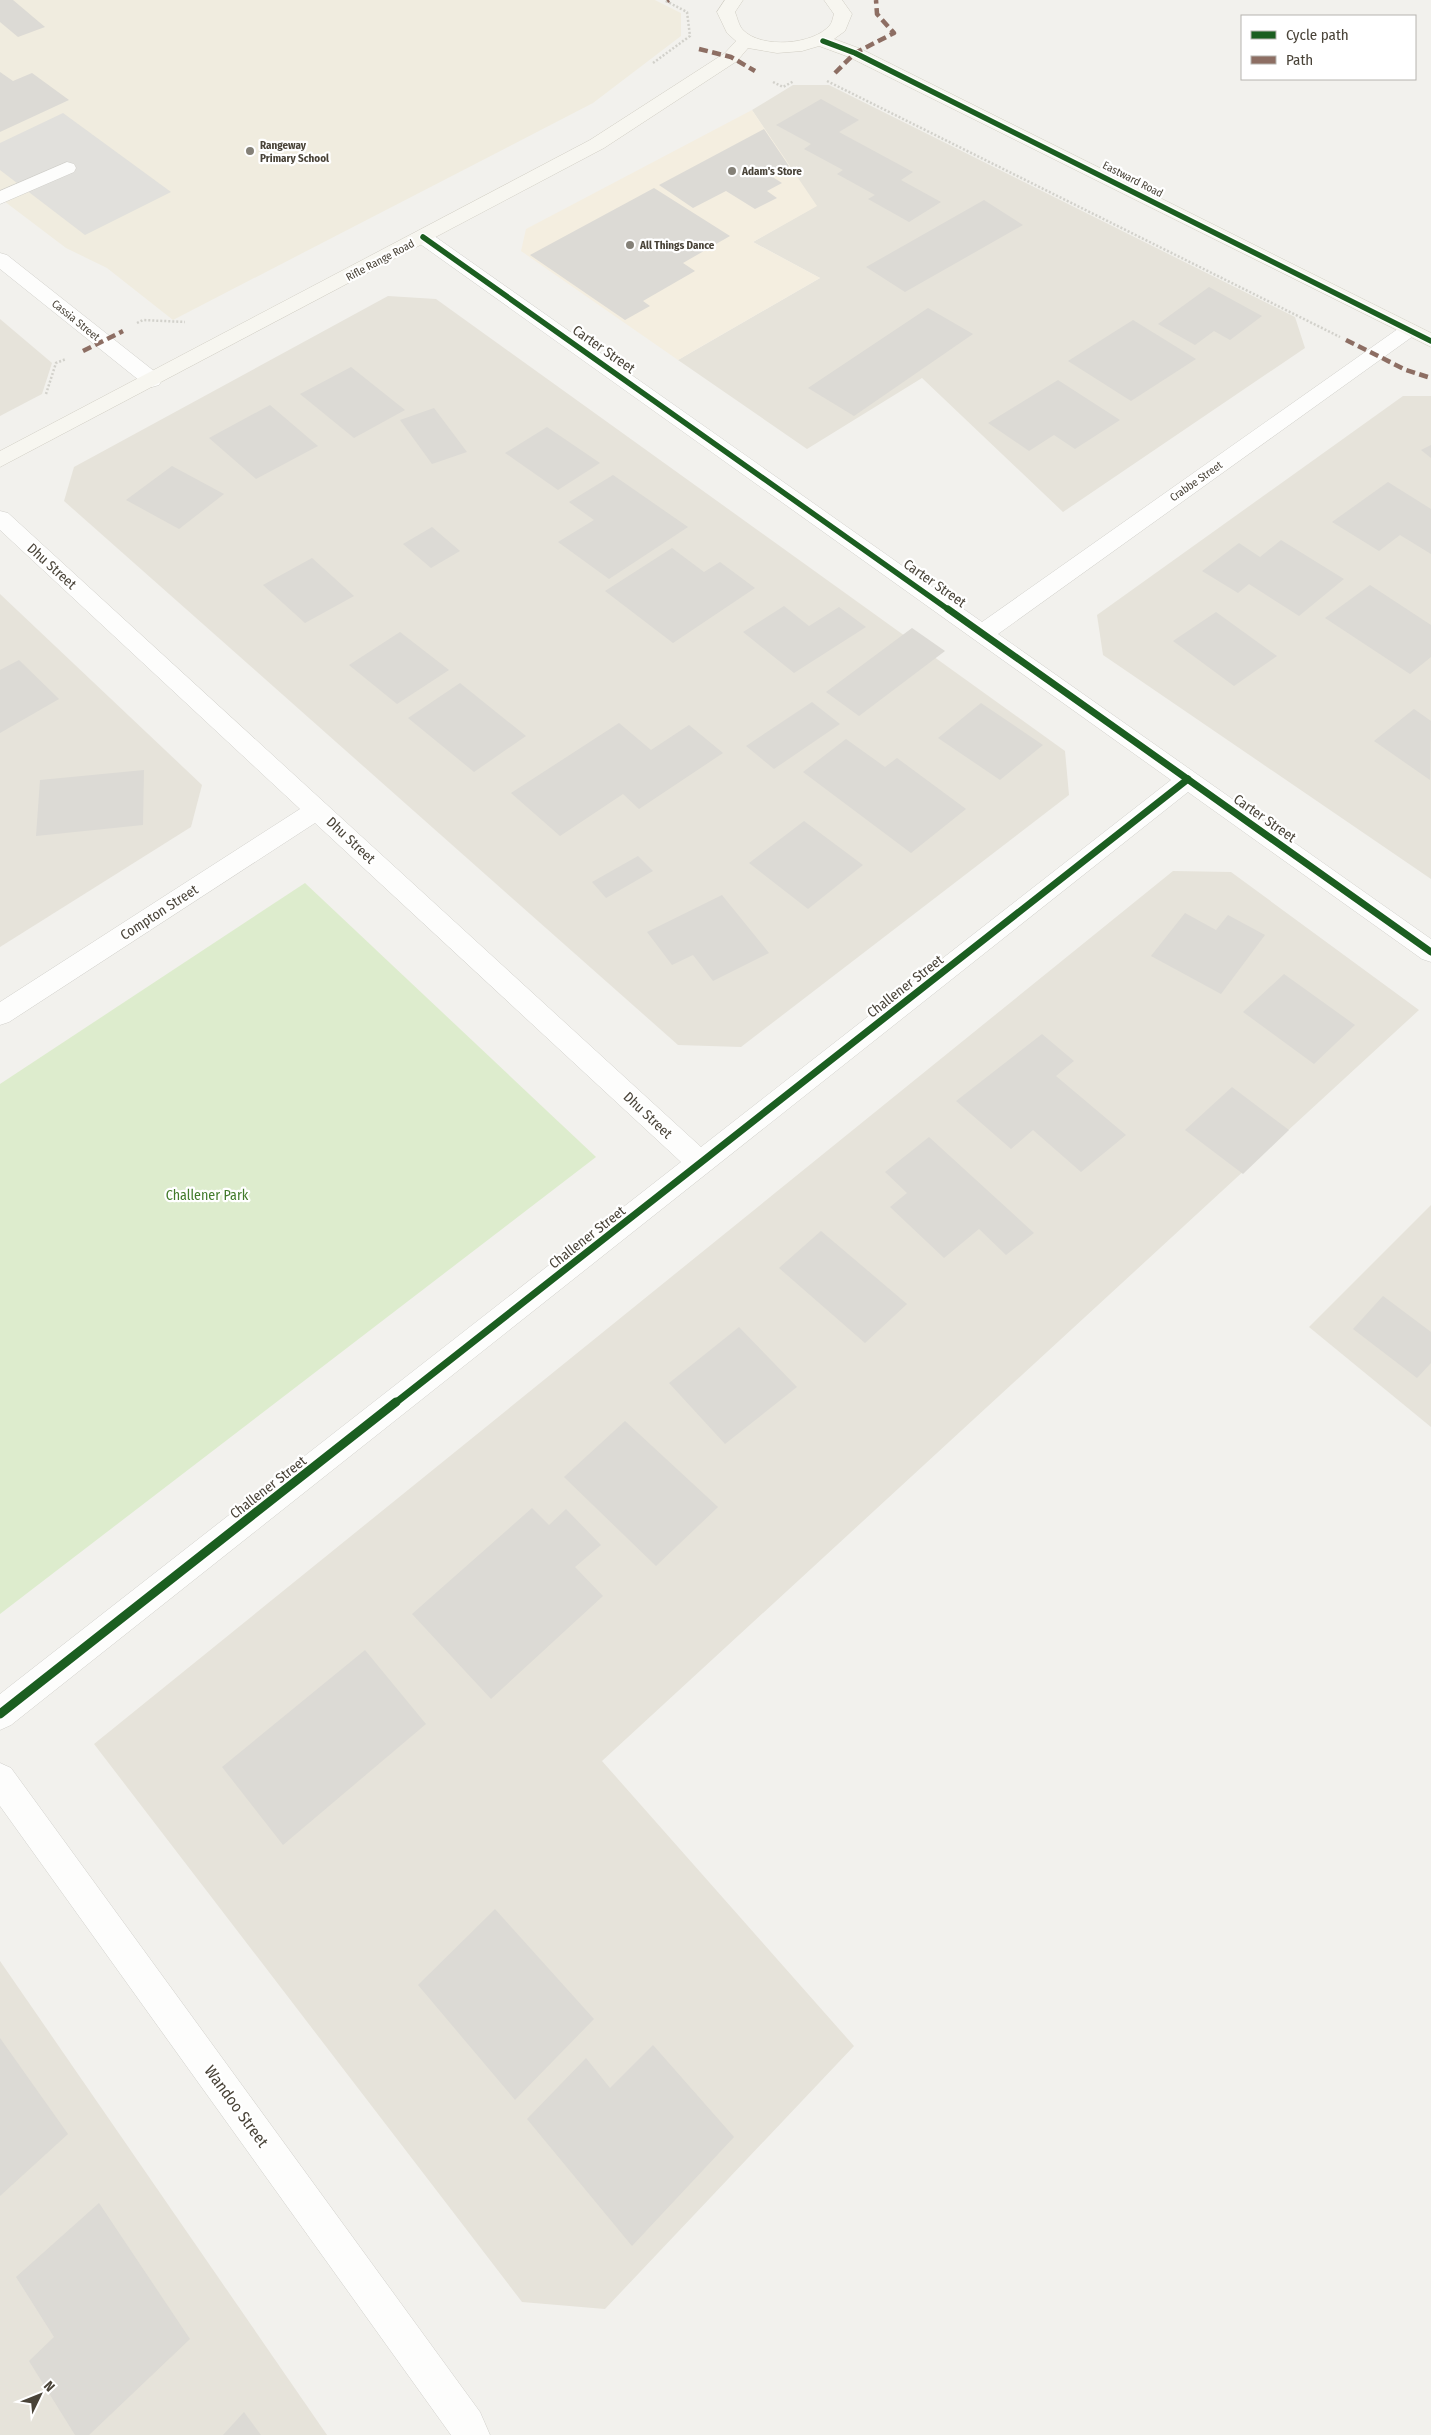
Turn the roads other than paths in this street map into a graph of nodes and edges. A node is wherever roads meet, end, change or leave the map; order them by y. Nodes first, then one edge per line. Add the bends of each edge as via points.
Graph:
1 (734, 0) edge
2 (833, 0) edge
3 (746, 40) junction
4 (823, 40) junction
5 (67, 168) dead end
6 (0, 198) edge
7 (423, 237) junction
8 (0, 258) edge
9 (1409, 330) junction
10 (1431, 341) edge
11 (152, 380) junction
12 (0, 460) edge
13 (0, 518) edge
14 (983, 633) junction
15 (1188, 779) junction
16 (318, 809) junction
17 (1431, 952) edge
18 (0, 1016) edge
19 (700, 1163) junction
20 (0, 1714) edge
21 (0, 1779) edge
22 (471, 2435) edge

1 - 3 street via 726,12 728,22 734,32
2 - 4 street via 842,13 841,23 835,33
3 - 4 street via 776,48 793,48
3 - 7 street, Rifle Range Road via 731,57 597,144
4 - 9 street, Eastward Road via 855,53
5 - 6 street
7 - 11 street, Rifle Range Road
7 - 14 street, Carter Street
8 - 11 street, Cassia Street
9 - 10 street, Eastward Road
9 - 14 street, Crabbe Street
11 - 12 street, Rifle Range Road
13 - 16 street, Dhu Street
14 - 15 street, Carter Street
15 - 17 street, Carter Street
15 - 19 street, Challener Street
16 - 18 street, Compton Street
16 - 19 street, Dhu Street
19 - 20 street, Challener Street
21 - 22 street, Wandoo Street via 467,2425

